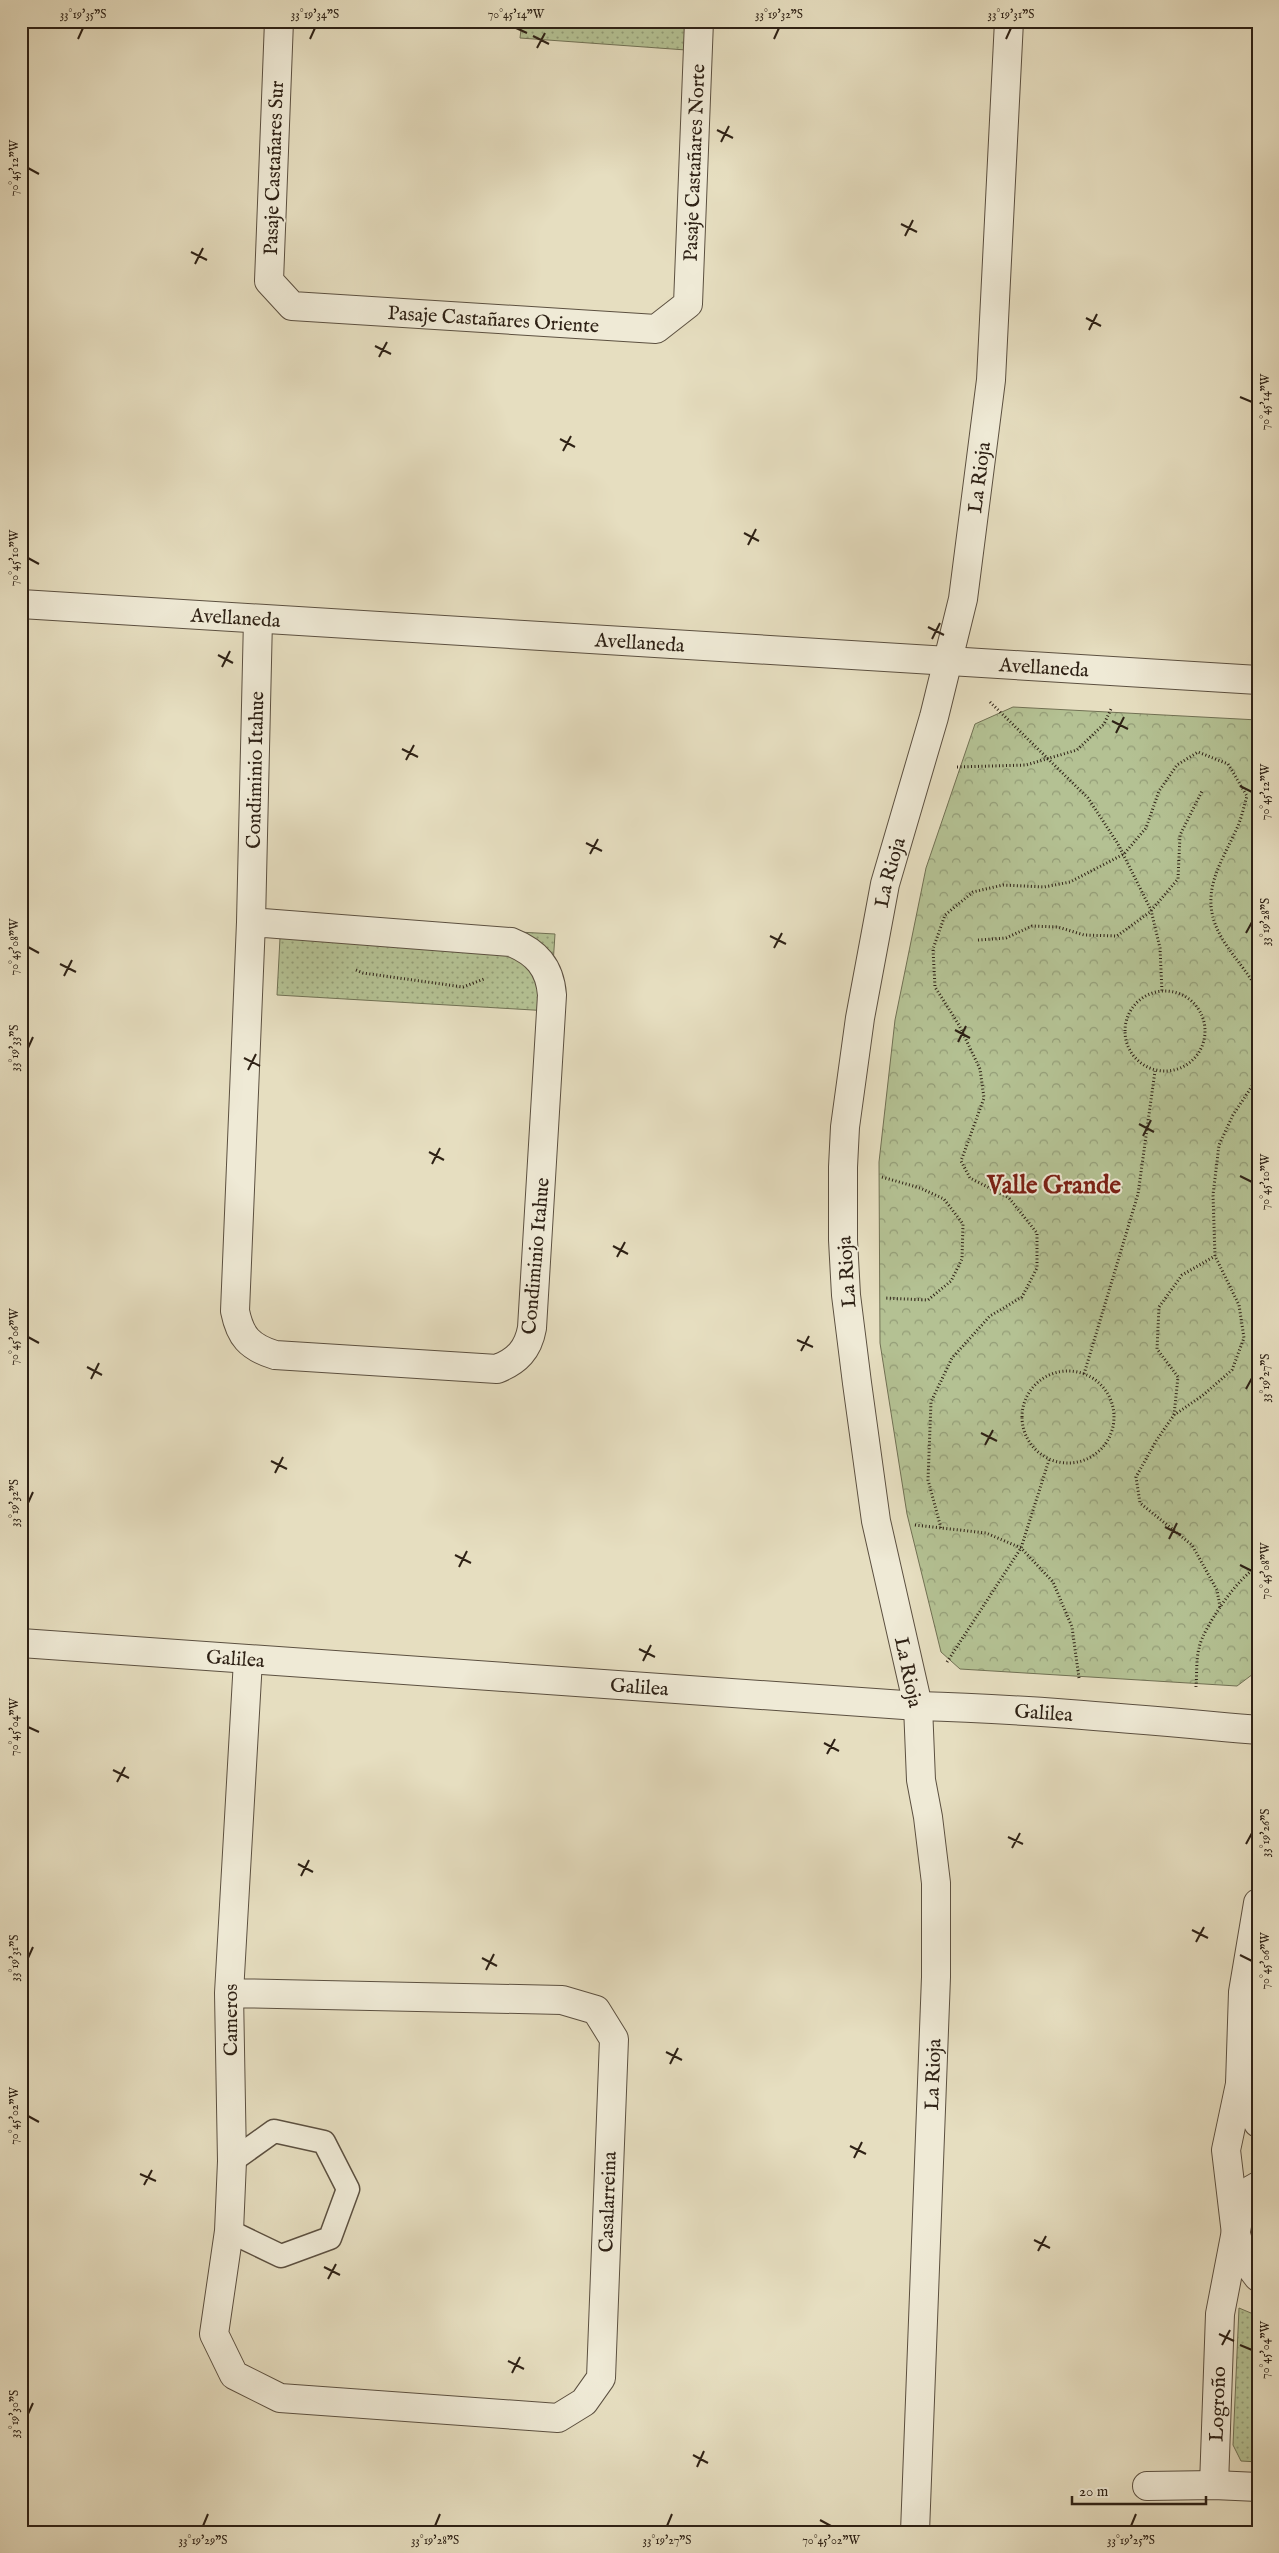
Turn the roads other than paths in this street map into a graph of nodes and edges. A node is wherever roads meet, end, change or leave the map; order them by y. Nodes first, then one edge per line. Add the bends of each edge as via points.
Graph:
1 (279, 21) edge
2 (699, 21) edge
3 (1009, 21) edge
4 (688, 304) joint
5 (292, 306) joint
6 (21, 604) edge
7 (258, 619) junction
8 (949, 662) junction
9 (1258, 680) edge
10 (251, 922) junction
11 (21, 1643) edge
12 (248, 1660) junction
13 (918, 1706) junction
14 (1258, 1730) edge
15 (1258, 1903) edge
16 (229, 1993) junction
17 (1240, 2084) junction
18 (1258, 2123) edge
19 (232, 2161) junction
20 (1258, 2186) edge
21 (229, 2231) junction
22 (1236, 2234) junction
23 (1258, 2276) edge
24 (234, 2375) joint
25 (1214, 2485) junction
26 (1147, 2486) dead end
27 (1258, 2487) edge
28 (915, 2532) edge

1 - 5 street, Pasaje Castañares Sur via 269,281
2 - 4 street, Pasaje Castañares Norte
3 - 8 street, La Rioja via 991,380 963,599
4 - 5 street, Pasaje Castañares Oriente via 656,329
6 - 7 street, Avellaneda
7 - 8 street, Avellaneda
7 - 10 street, Condiminio Itahue
8 - 9 street, Avellaneda
8 - 13 street, La Rioja via 885,884 865,989 845,1127 843,1167 846,1295 876,1521
10 - 10 street, Condiminio Itahue via 235,1310 238,1326 246,1340 259,1350 275,1355 497,1369 510,1364 529,1342 532,1328 552,995 546,969 526,948 511,942
11 - 12 street, Galilea
12 - 13 street, Galilea
12 - 16 street, Cameros
13 - 14 street, Galilea via 1083,1714
13 - 28 street, La Rioja via 921,1780 936,1883 936,1968
15 - 17 street, Logroño via 1243,1992
16 - 19 street, Cameros
16 - 24 street, Casalarreina via 562,2000 596,2010 614,2039 600,2378 584,2402 558,2418 280,2398
17 - 18 street, Logroño
17 - 22 street, Logroño via 1226,2150
19 - 21 street, Cameros
19 - 21 lane via 274,2130 324,2142 348,2189 330,2238 281,2256
20 - 22 street, Logroño via 1251,2190 1240,2210
21 - 24 street, Cameros via 214,2334
22 - 23 street, Logroño via 1242,2256
22 - 25 street, Logroño via 1220,2314
25 - 26 street
25 - 27 street

